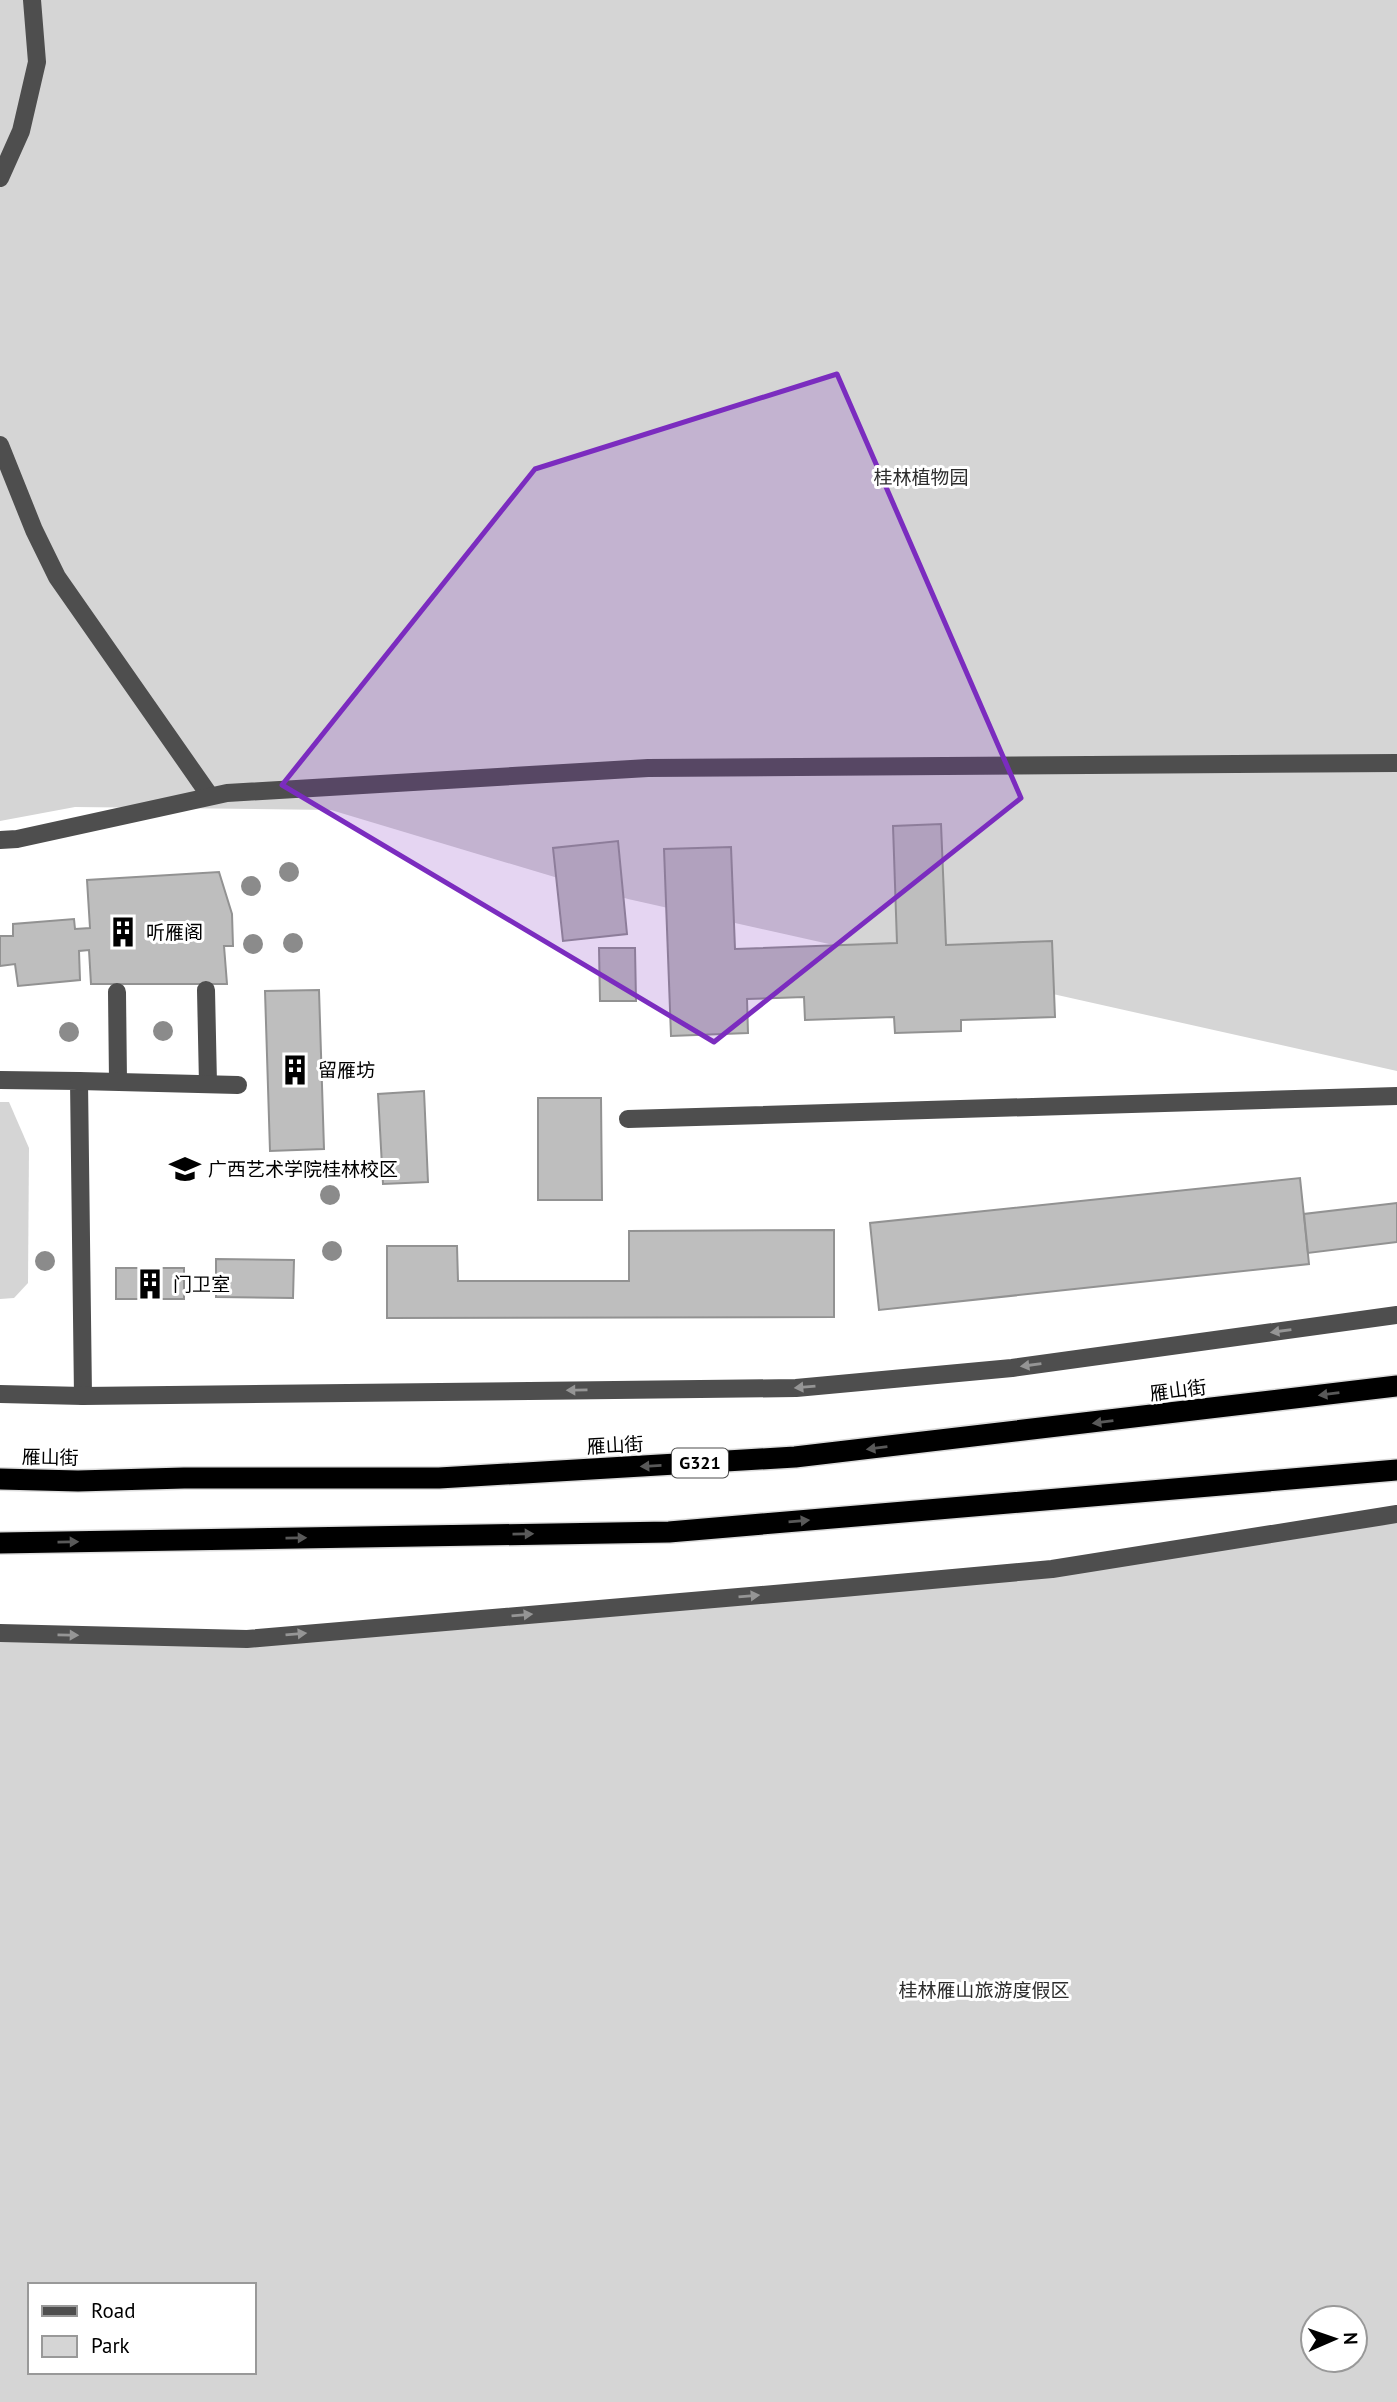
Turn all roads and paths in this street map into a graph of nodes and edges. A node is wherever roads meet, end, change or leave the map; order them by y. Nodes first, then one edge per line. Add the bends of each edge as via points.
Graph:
1 (32, 0) edge
2 (0, 178) edge
3 (0, 445) edge
4 (1397, 763) edge
5 (210, 796) junction
6 (0, 840) edge
7 (206, 990) dead end
8 (117, 992) dead end
9 (0, 1080) edge
10 (79, 1080) junction
11 (118, 1082) junction
12 (208, 1084) junction
13 (238, 1085) dead end
14 (1397, 1096) edge
15 (628, 1119) dead end
16 (1397, 1315) edge
17 (1397, 1386) edge
18 (0, 1394) edge
19 (83, 1396) junction
20 (1397, 1470) edge
21 (0, 1479) edge
22 (1397, 1514) edge
23 (0, 1543) edge
24 (0, 1633) edge

1 - 2 street via 37,62 21,131
3 - 5 street via 57,577
4 - 5 street via 648,768
5 - 6 street
7 - 12 street
8 - 11 street
9 - 10 street
10 - 11 street
10 - 19 street
11 - 12 street
12 - 13 street
14 - 15 street
16 -> 19 street via 1012,1368 796,1388
17 -> 21 highway, 雁山街 / G321 via 795,1457 439,1478
18 - 19 street
23 -> 20 highway via 669,1532
24 -> 22 street via 247,1639 1052,1569

